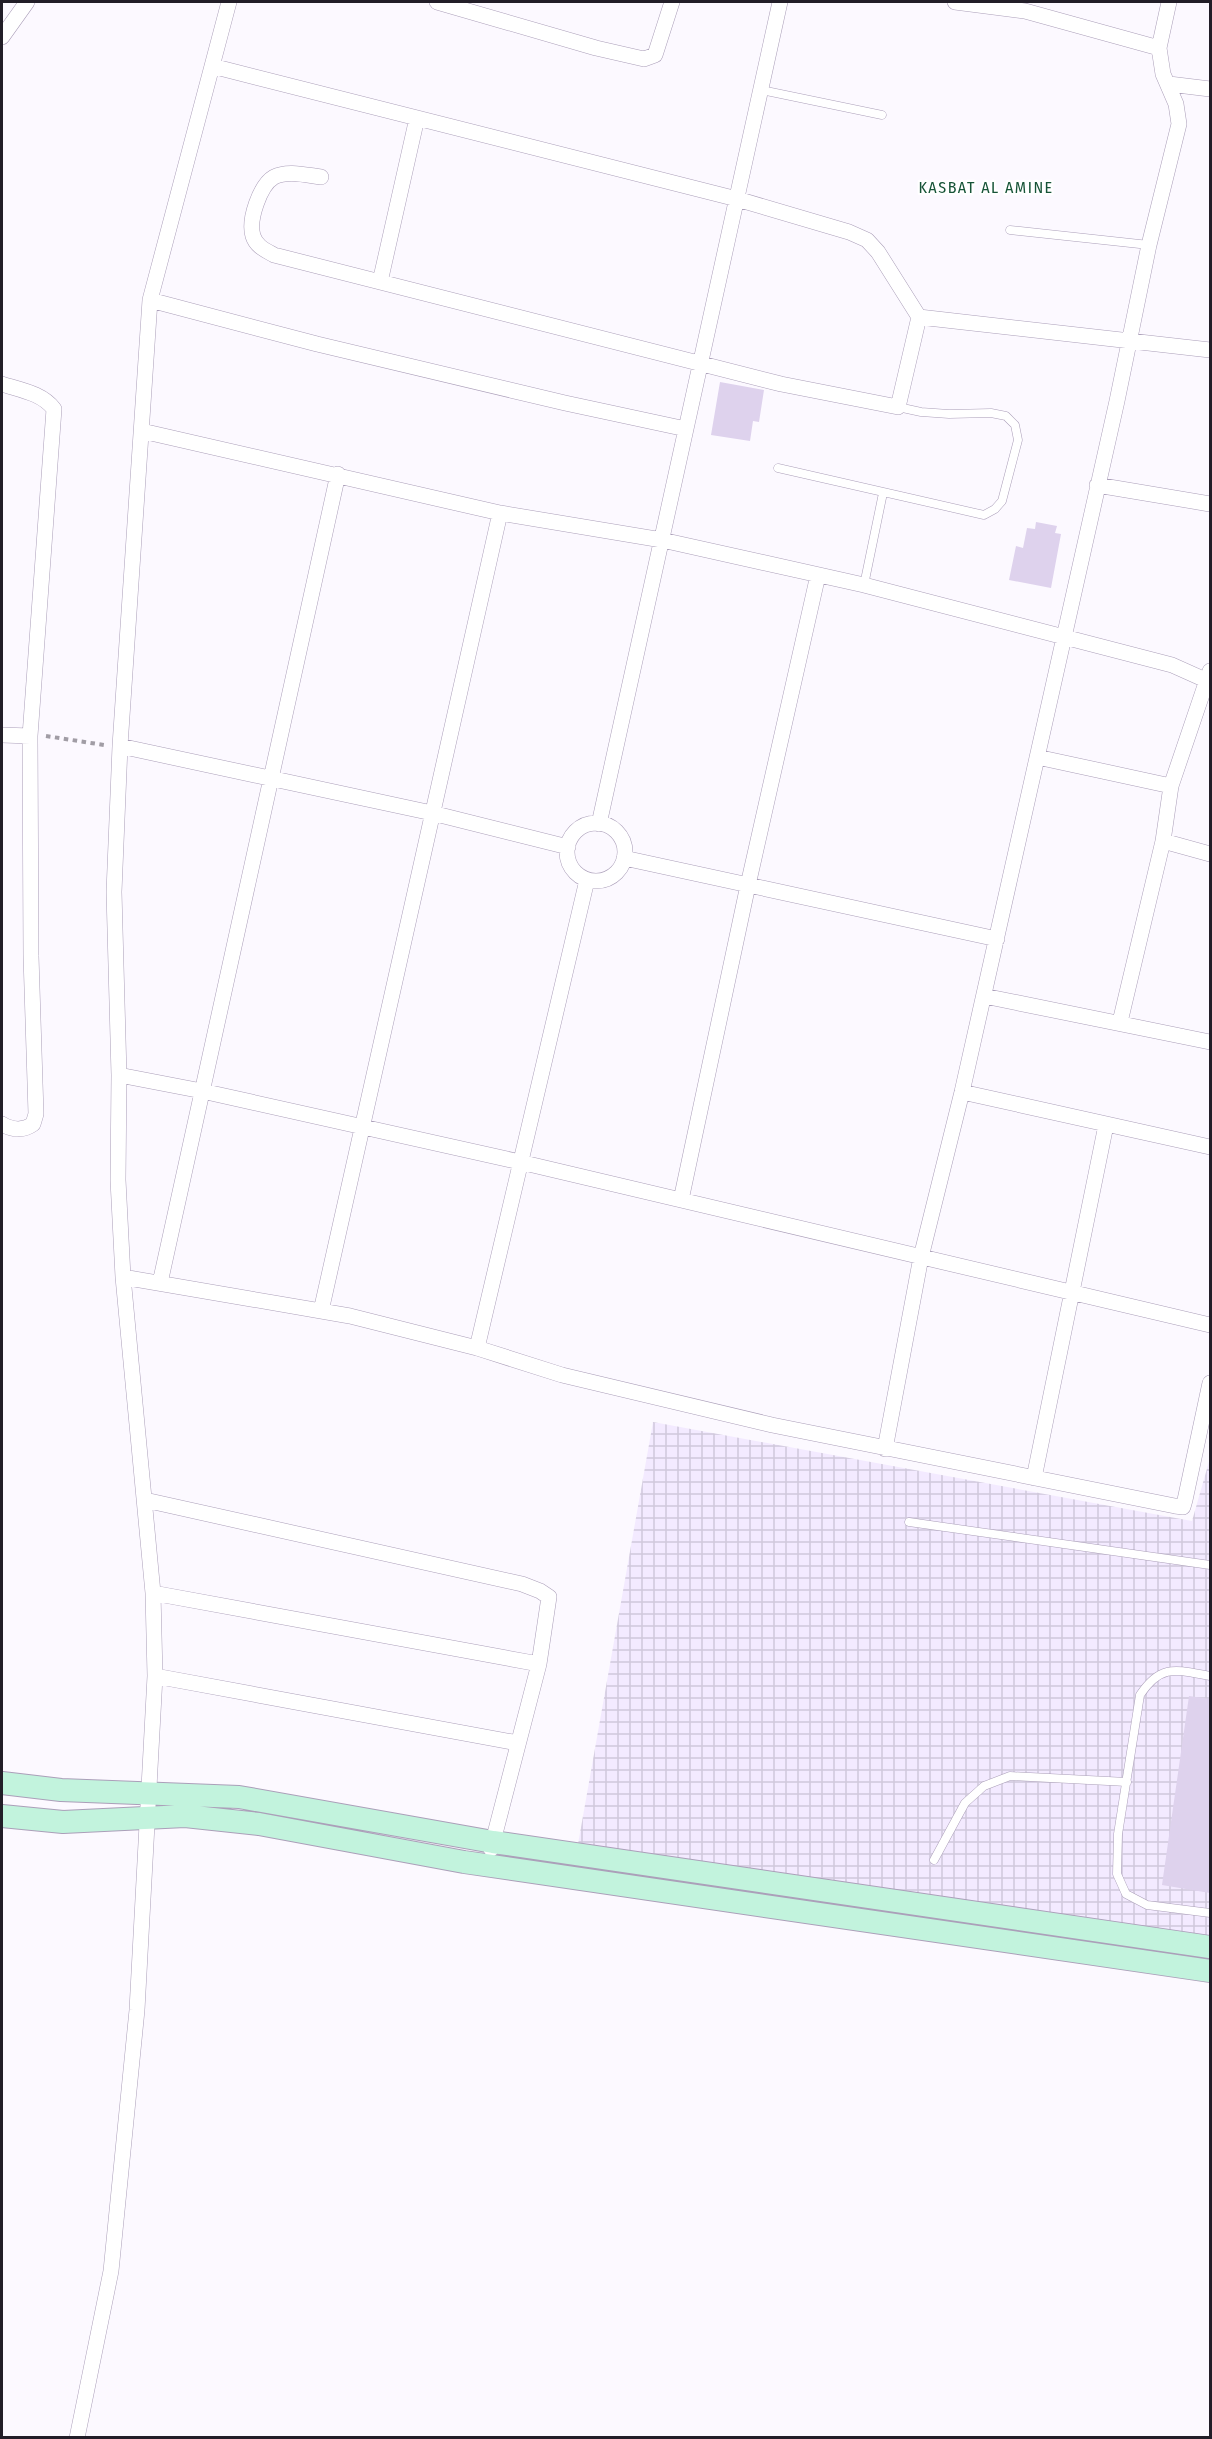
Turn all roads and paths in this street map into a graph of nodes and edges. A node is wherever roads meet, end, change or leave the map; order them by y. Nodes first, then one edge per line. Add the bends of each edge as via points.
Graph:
1 (27, 2) edge
2 (229, 2) edge
3 (437, 2) edge
4 (672, 2) edge
5 (780, 2) edge
6 (955, 2) edge
7 (1168, 2) edge
8 (1026, 6) edge
9 (2, 37) edge
10 (1159, 48) junction
11 (212, 66) junction
12 (1168, 84) junction
13 (1210, 88) edge
14 (761, 90) junction
15 (882, 115) dead end
16 (417, 118) junction
17 (321, 177) dead end
18 (737, 200) junction
19 (1010, 230) dead end
20 (1149, 245) junction
21 (380, 282) junction
22 (150, 300) junction
23 (919, 316) junction
24 (1129, 339) junction
25 (1210, 350) edge
26 (701, 363) junction
27 (2, 384) edge
28 (898, 407) junction
29 (686, 429) junction
30 (142, 431) junction
31 (778, 468) dead end
32 (338, 474) junction
33 (1097, 485) junction
34 (883, 493) junction
35 (1210, 504) edge
36 (500, 513) junction
37 (662, 540) junction
38 (818, 575) junction
39 (864, 585) junction
40 (1064, 637) junction
41 (1209, 678) edge
42 (2, 735) edge
43 (37, 736) junction
44 (99, 744) dead end
45 (120, 746) junction
46 (1037, 757) junction
47 (271, 778) junction
48 (1171, 786) junction
49 (432, 813) junction
50 (599, 824) junction
51 (1163, 841) junction
52 (568, 847) junction
53 (1210, 854) edge
54 (624, 858) junction
55 (587, 880) junction
56 (748, 885) junction
57 (997, 939) junction
58 (984, 996) junction
59 (1120, 1022) junction
60 (1210, 1042) edge
61 (119, 1075) junction
62 (202, 1091) junction
63 (962, 1092) junction
64 (2, 1124) edge
65 (1106, 1125) junction
66 (362, 1127) junction
67 (1210, 1148) edge
68 (520, 1162) junction
69 (681, 1200) junction
70 (921, 1257) junction
71 (123, 1277) junction
72 (160, 1283) junction
73 (1074, 1293) junction
74 (321, 1311) junction
75 (1210, 1325) edge
76 (477, 1348) junction
77 (1210, 1383) edge
78 (885, 1449) junction
79 (1034, 1479) junction
80 (145, 1500) junction
81 (909, 1522) dead end
82 (1210, 1565) edge
83 (153, 1593) junction
84 (539, 1664) junction
85 (155, 1676) junction
86 (1210, 1676) edge
87 (518, 1743) junction
88 (1126, 1782) junction
89 (2, 1783) edge
90 (149, 1793) junction
91 (2, 1816) edge
92 (148, 1818) junction
93 (493, 1842) junction
94 (934, 1860) dead end
95 (487, 1866) junction
96 (1210, 1913) edge
97 (1210, 1947) edge
98 (1210, 1971) edge
99 (77, 2438) edge

1 - 9 street
2 - 11 street
3 - 4 street via 644,59 655,55
5 - 14 street
6 - 8 street
7 - 10 street
8 - 10 street
10 - 12 street
11 - 16 street
11 - 22 street
12 - 13 street
12 - 20 street via 1179,124
14 - 15 lane
14 - 18 street
16 - 18 street
16 - 21 street
17 - 21 street via 284,173 266,183 252,224 253,237 274,255
18 - 23 street via 867,240
18 - 26 street
19 - 20 lane
20 - 24 street
21 - 26 street
22 - 29 street via 317,344
22 - 30 street
23 - 24 street
23 - 28 street
24 - 25 street
24 - 33 street
26 - 28 street via 781,384
26 - 29 street
27 - 43 street via 46,399 54,409
28 - 34 lane via 921,412 1006,416 1015,425 1018,440 1002,501 984,515
29 - 37 street
30 - 32 street
30 - 45 street
31 - 34 lane
32 - 36 street
32 - 47 street
33 - 35 street
33 - 40 street
34 - 39 lane
36 - 37 street
36 - 49 street
37 - 38 street
37 - 50 street
38 - 39 street
38 - 56 street
39 - 40 street
40 - 41 street
40 - 46 street
41 - 48 street
42 - 43 street
43 - 44 path
43 - 64 street via 31,956 36,1114 33,1125 25,1130
45 - 47 street
45 - 61 street via 114,892
46 - 48 street
46 - 57 street
47 - 49 street
47 - 62 street
48 - 51 street
49 - 52 street
49 - 66 street
50 - 52 street via 575,832
50 - 54 street via 616,832
51 - 53 street
51 - 59 street
52 - 55 street via 573,871
54 - 55 street via 606,879
54 - 56 street
55 - 68 street
56 - 57 street
56 - 69 street
57 - 58 street
58 - 59 street
58 - 63 street
59 - 60 street
61 - 62 street
61 - 71 street via 118,1180
62 - 66 street
62 - 72 street
63 - 65 street
63 - 70 street
65 - 67 street
65 - 73 street
66 - 68 street
66 - 74 street
68 - 69 street
68 - 76 street
69 - 70 street
70 - 73 street
70 - 78 street
71 - 72 street
71 - 80 street
72 - 74 street
73 - 75 street
73 - 79 street
74 - 76 street
76 - 78 street via 562,1375
77 - 79 street via 1183,1506
78 - 79 street
80 - 83 street
80 - 84 street via 540,1591 549,1597
81 - 82 lane
83 - 84 street
83 - 85 street
84 - 87 street
85 - 87 street
85 - 90 street
86 - 88 lane via 1172,1669 1148,1682 1140,1695
87 - 93 street
88 - 94 lane via 1010,1776 984,1786 965,1803
88 - 96 lane via 1117,1874 1126,1894 1147,1905
89 - 90 street
90 - 92 street
90 - 93 street via 239,1797
91 - 92 street via 63,1822
92 - 95 street via 203,1817 259,1824
92 - 99 street via 137,2010 111,2271
93 - 95 street
93 - 97 street
95 - 98 street

